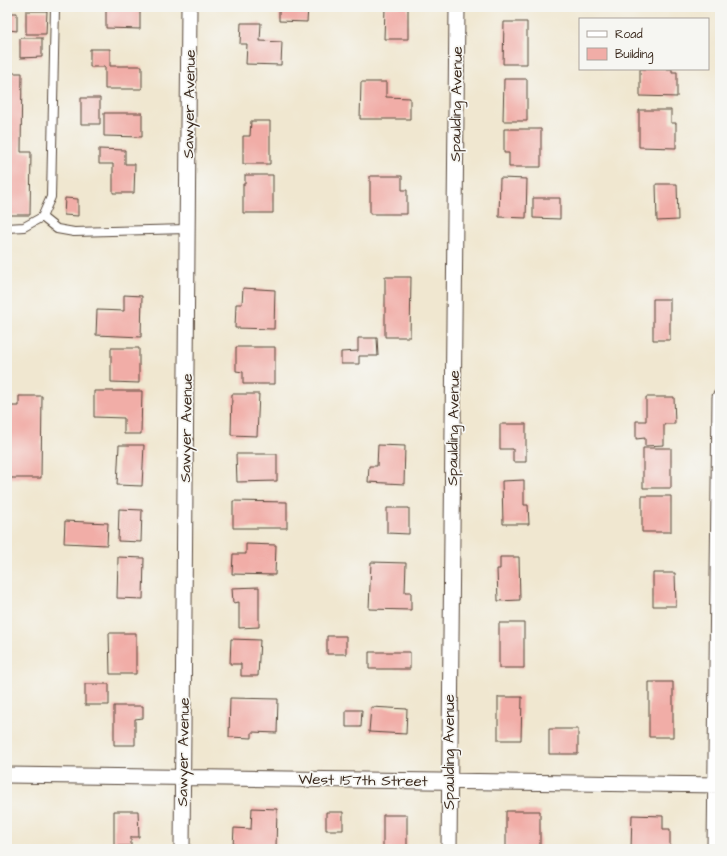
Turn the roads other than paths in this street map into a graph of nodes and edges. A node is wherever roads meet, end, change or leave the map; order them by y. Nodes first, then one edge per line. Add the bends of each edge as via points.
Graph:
1 (54, 7) edge
2 (189, 7) edge
3 (457, 7) edge
4 (42, 217) junction
5 (7, 228) edge
6 (187, 229) junction
7 (720, 397) edge
8 (7, 775) edge
9 (182, 778) junction
10 (449, 781) junction
11 (718, 785) edge
12 (182, 849) edge
13 (448, 849) edge
14 (715, 849) edge

1 - 4 lane via 51,197
2 - 6 street, Sawyer Avenue
3 - 10 street, Spaulding Avenue
4 - 5 lane via 24,228
4 - 6 lane via 57,229 74,232
6 - 9 street, Sawyer Avenue
7 - 11 street
8 - 9 street, West 157th Street
9 - 10 street, West 157th Street
9 - 12 street, Sawyer Avenue
10 - 11 street, West 157th Street
10 - 13 street, Spaulding Avenue
11 - 14 street

